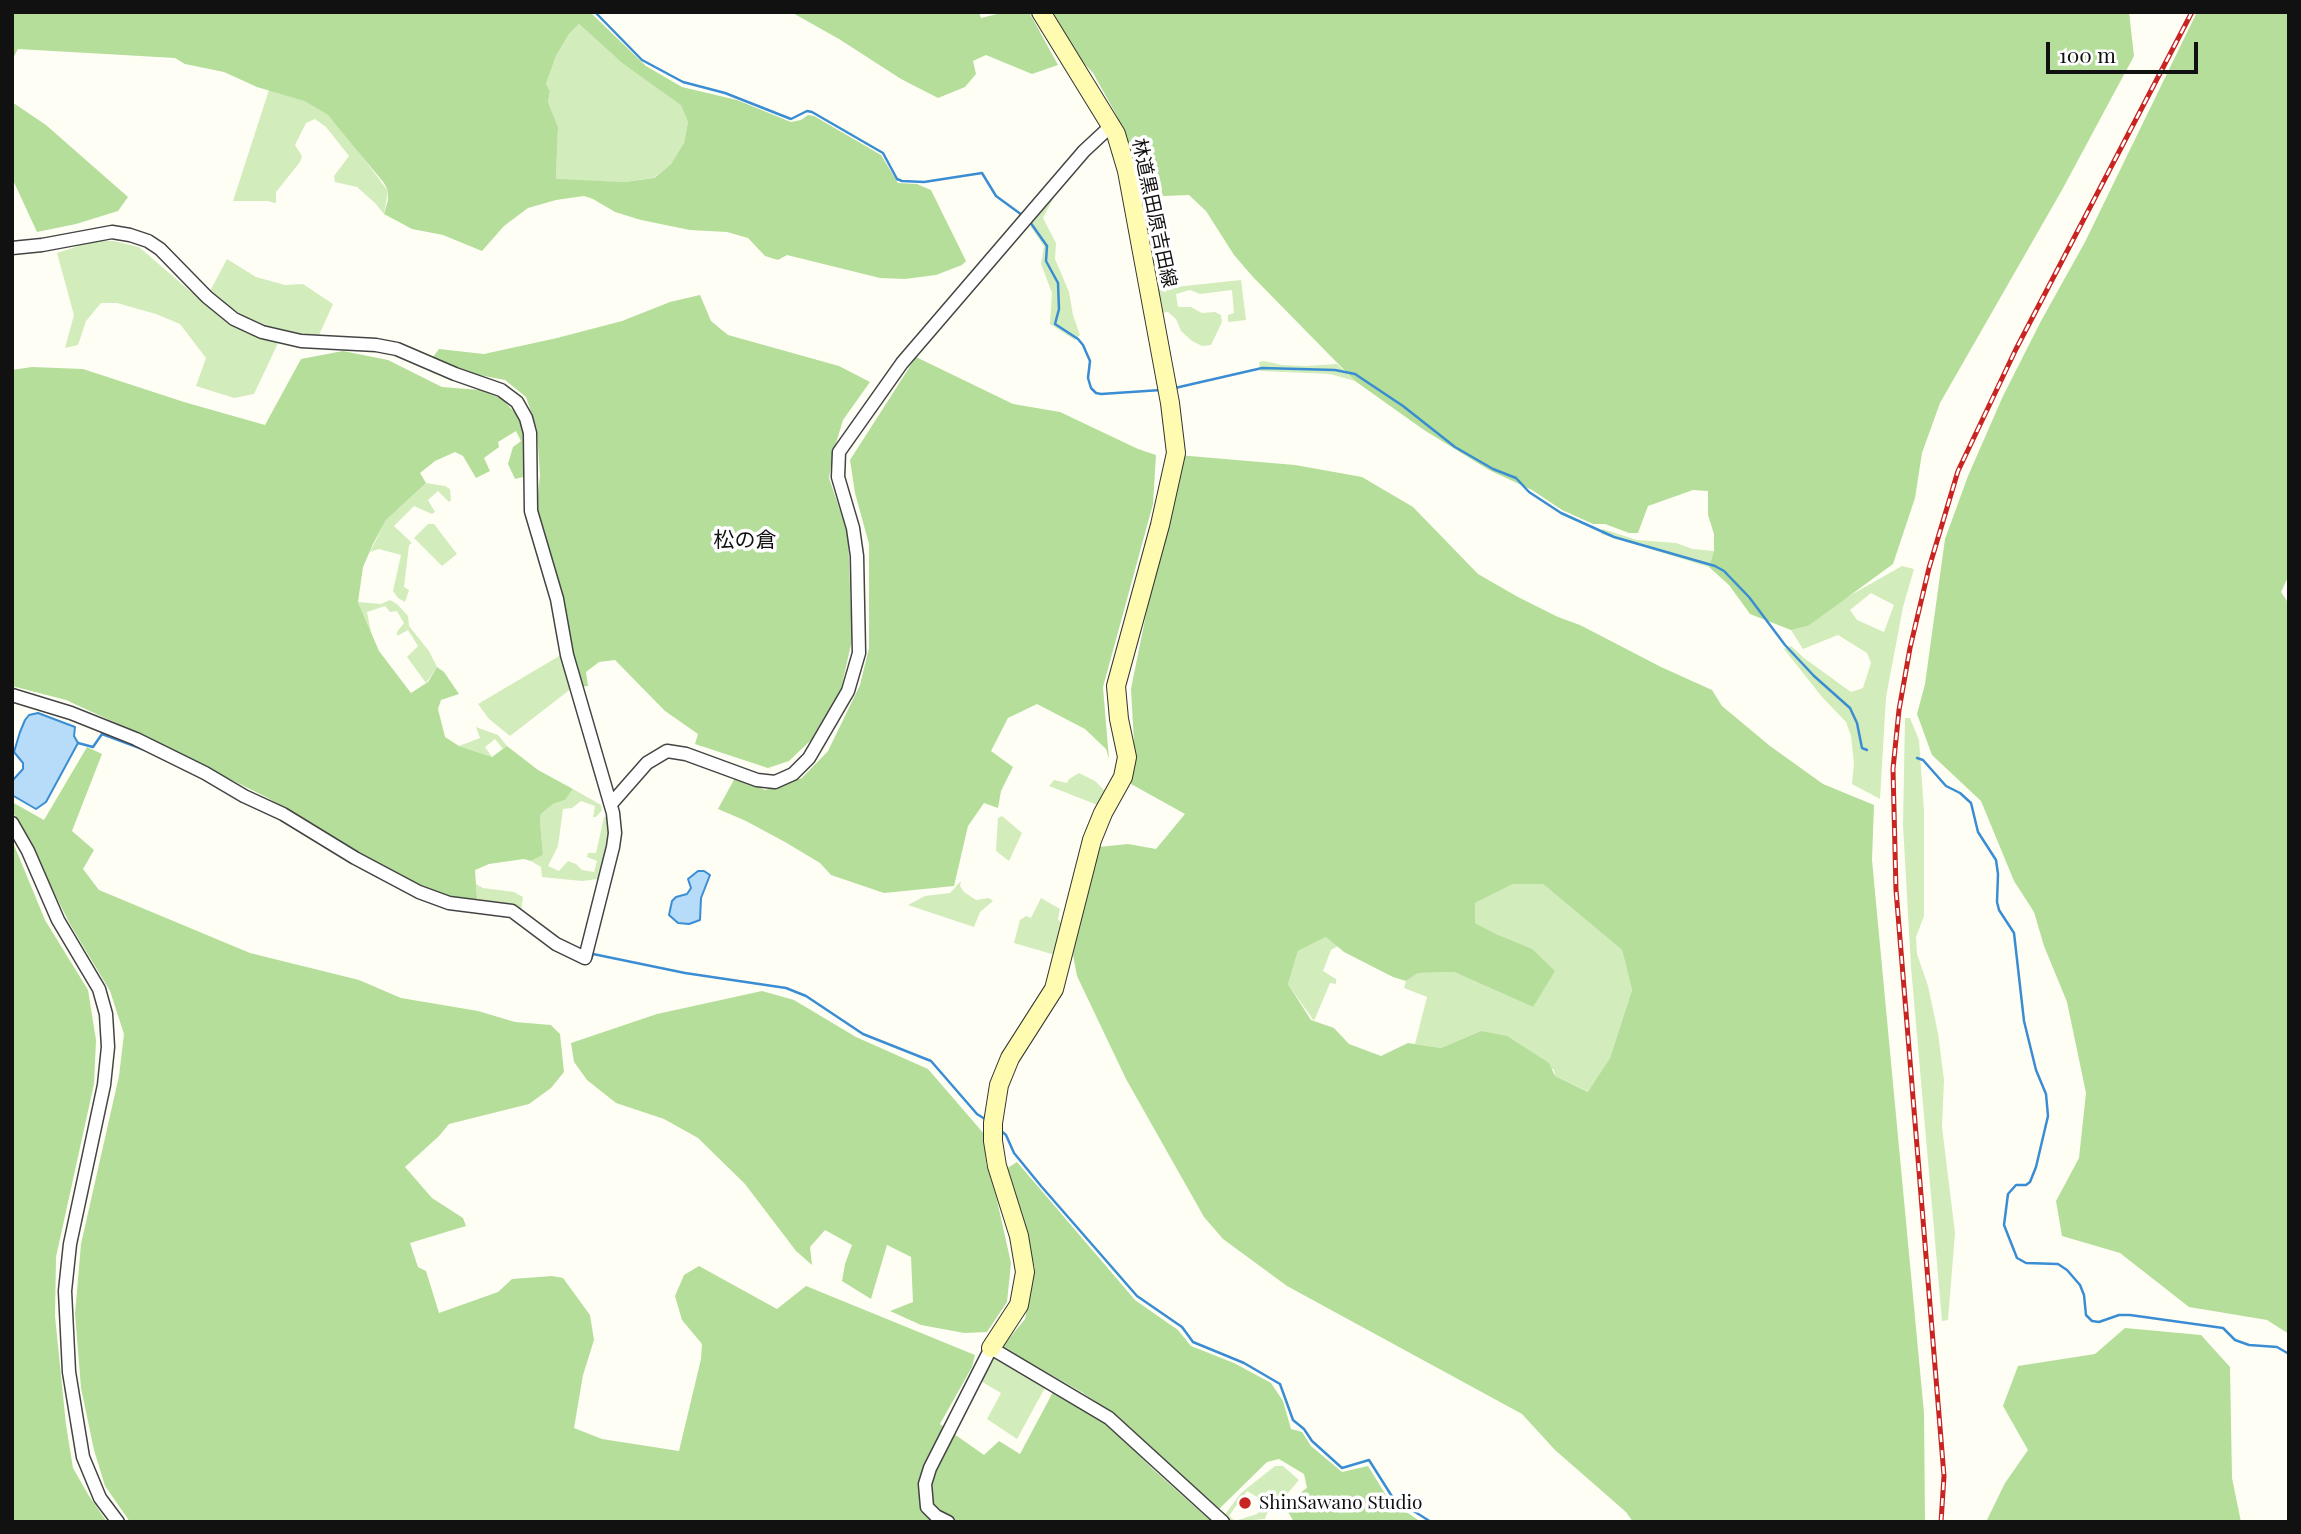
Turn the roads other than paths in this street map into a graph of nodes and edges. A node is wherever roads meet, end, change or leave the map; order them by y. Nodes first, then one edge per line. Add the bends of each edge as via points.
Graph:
1 (1041, 12) edge
2 (1112, 125) junction
3 (12, 247) edge
4 (12, 695) edge
5 (611, 804) junction
6 (12, 823) edge
7 (991, 1348) junction
8 (118, 1522) edge
9 (948, 1522) edge
10 (1223, 1522) edge

1 - 2 street, 林道黒田原吉田線
2 - 5 street via 1084,151 902,363 839,452 838,477 857,556 859,653 848,691 809,758 785,779 766,782 667,751 647,763
2 - 7 street, 林道黒田原吉田線 via 1128,171 1176,453 1116,686 1126,757 1123,777 1092,840 1054,989 1010,1058 999,1085 993,1142 1025,1272 1019,1305
3 - 5 street via 112,232 130,235 160,249 234,319 262,332 301,341 397,349 501,390 517,402 530,433 531,511
4 - 5 street via 71,713 205,772 419,892 449,903 512,911 556,944 585,958 613,847
6 - 8 street via 58,920 99,989 106,1014 104,1084 65,1291 69,1372 83,1457 100,1498
7 - 9 street via 925,1484 927,1507
7 - 10 street via 1109,1418

